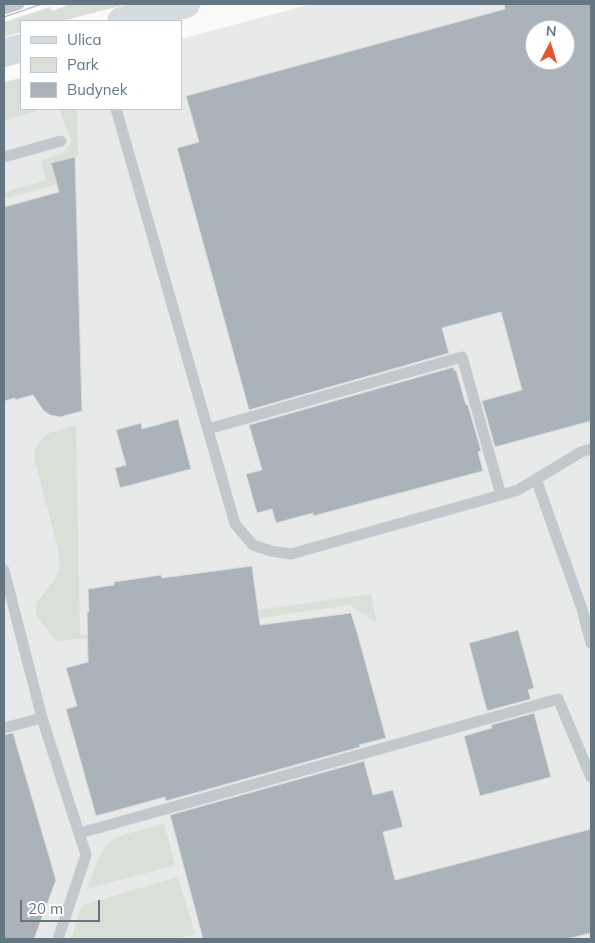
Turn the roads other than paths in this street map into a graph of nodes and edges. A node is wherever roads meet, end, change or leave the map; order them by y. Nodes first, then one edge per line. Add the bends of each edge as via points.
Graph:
1 (19, 4) edge
2 (186, 4) edge
3 (4, 9) edge
4 (125, 20) edge
5 (20, 48) edge
6 (4, 53) edge
7 (116, 110) edge
8 (61, 141) dead end
9 (4, 157) edge
10 (208, 429) junction
11 (591, 449) edge
12 (536, 479) junction
13 (501, 495) junction
14 (4, 570) edge
15 (591, 644) edge
16 (42, 718) junction
17 (4, 728) edge
18 (591, 777) edge
19 (80, 833) junction
20 (58, 939) edge

1 - 3 lane
2 - 4 main road
5 - 6 main road
7 - 10 lane
8 - 9 lane
10 - 13 lane via 235,524 253,545 271,551 291,554
10 - 13 lane via 462,357
11 - 12 lane
12 - 13 lane via 518,490
12 - 15 lane via 582,609
14 - 16 lane
16 - 17 lane
16 - 19 lane
18 - 19 lane via 558,698
19 - 20 lane via 86,855

